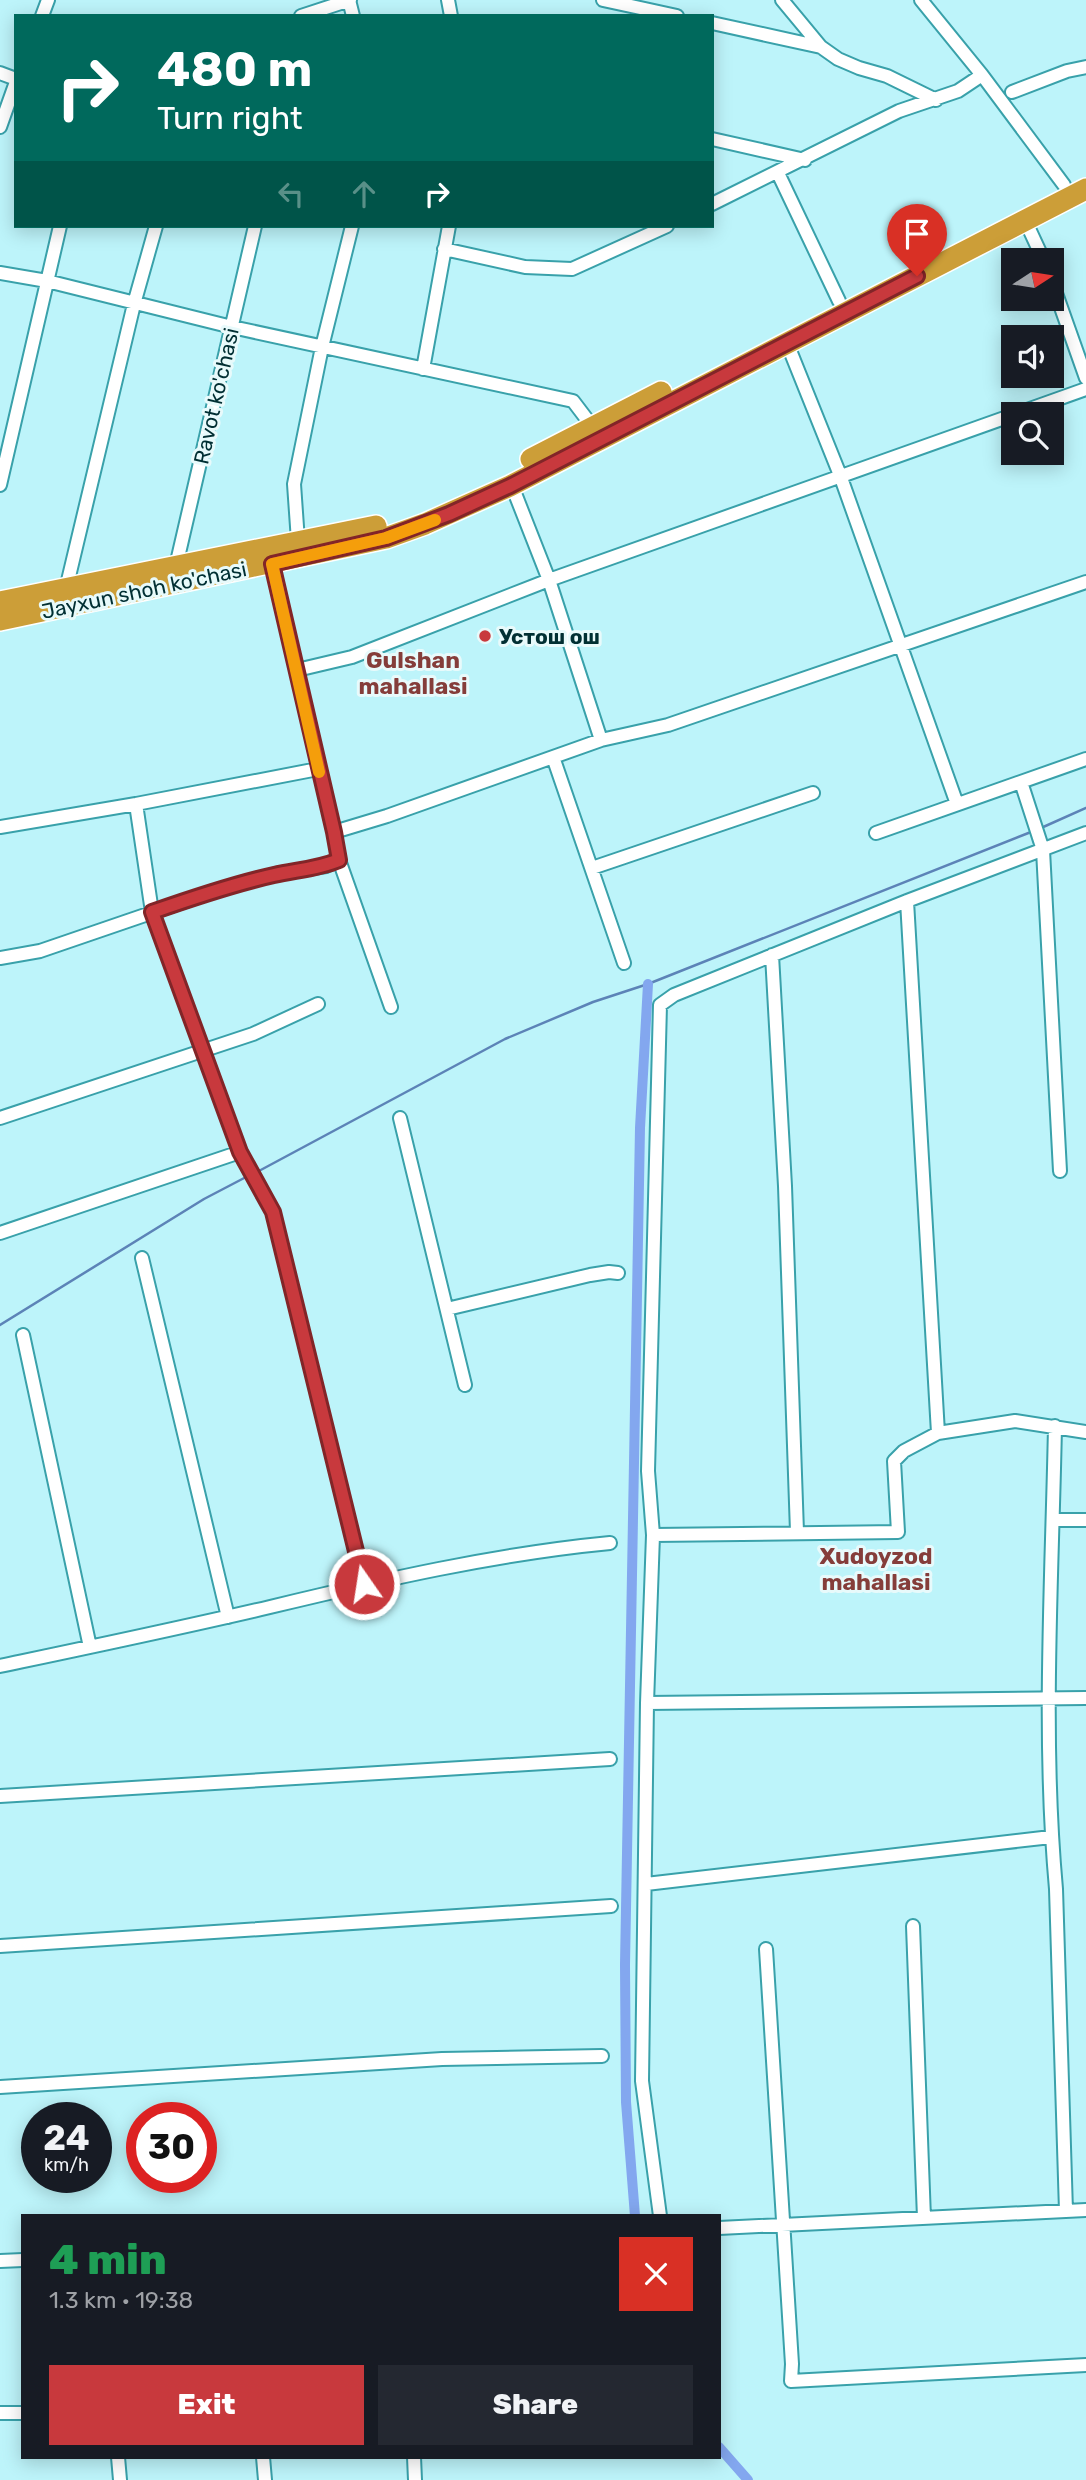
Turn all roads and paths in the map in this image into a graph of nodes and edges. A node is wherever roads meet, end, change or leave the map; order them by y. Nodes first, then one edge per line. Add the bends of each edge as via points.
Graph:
1 (349, 0) edge
2 (603, 0) edge
3 (782, 0) edge
4 (921, 0) edge
5 (307, 14) edge
6 (668, 14) edge
7 (714, 23) edge
8 (821, 47) junction
9 (1086, 67) edge
10 (982, 75) junction
11 (14, 87) edge
12 (1012, 92) dead end
13 (936, 100) junction
14 (0, 127) edge
15 (714, 139) edge
16 (805, 160) junction
17 (778, 173) junction
18 (1086, 173) edge
19 (1064, 185) junction
20 (1086, 189) edge
21 (714, 203) edge
22 (1025, 220) junction
23 (60, 228) edge
24 (155, 228) edge
25 (255, 228) edge
26 (352, 228) edge
27 (449, 228) edge
28 (660, 228) edge
29 (1038, 248) edge
30 (444, 249) junction
31 (0, 273) edge
32 (47, 281) junction
33 (839, 301) junction
34 (134, 304) junction
35 (1063, 312) edge
36 (232, 327) junction
37 (787, 344) junction
38 (322, 347) junction
39 (424, 369) junction
40 (1086, 377) edge
41 (1086, 388) edge
42 (592, 426) junction
43 (840, 475) junction
44 (0, 485) edge
45 (510, 486) junction
46 (298, 541) junction
47 (272, 564) junction
48 (176, 566) junction
49 (549, 580) junction
50 (1086, 582) edge
51 (65, 589) junction
52 (0, 602) edge
53 (0, 620) edge
54 (902, 647) junction
55 (298, 670) junction
56 (601, 740) junction
57 (553, 757) junction
58 (1086, 759) edge
59 (318, 769) junction
60 (1021, 782) junction
61 (813, 793) dead end
62 (135, 804) junction
63 (957, 804) junction
64 (0, 827) edge
65 (334, 832) junction
66 (876, 833) dead end
67 (1086, 833) edge
68 (1042, 845) junction
69 (339, 860) junction
70 (592, 868) junction
71 (908, 901) junction
72 (152, 912) junction
73 (772, 955) junction
74 (0, 958) edge
75 (624, 963) dead end
76 (318, 1004) dead end
77 (391, 1007) dead end
78 (202, 1051) junction
79 (0, 1118) edge
80 (400, 1118) dead end
81 (240, 1152) junction
82 (1060, 1171) dead end
83 (0, 1233) edge
84 (142, 1258) dead end
85 (618, 1273) dead end
86 (446, 1309) junction
87 (23, 1335) dead end
88 (465, 1385) dead end
89 (1055, 1426) junction
90 (1086, 1432) edge
91 (938, 1433) junction
92 (1054, 1520) junction
93 (1086, 1520) edge
94 (797, 1532) junction
95 (653, 1535) junction
96 (610, 1543) dead end
97 (364, 1584) junction
98 (228, 1616) junction
99 (90, 1647) junction
100 (0, 1666) edge
101 (1086, 1698) edge
102 (1049, 1699) junction
103 (647, 1703) junction
104 (610, 1759) dead end
105 (0, 1796) edge
106 (1051, 1837) junction
107 (646, 1884) junction
108 (611, 1906) dead end
109 (913, 1926) dead end
110 (0, 1945) edge
111 (766, 1949) dead end
112 (602, 2056) dead end
113 (0, 2087) edge
114 (1086, 2210) edge
115 (1066, 2211) junction
116 (660, 2214) edge
117 (925, 2218) junction
118 (782, 2224) junction
119 (721, 2228) edge
120 (21, 2260) edge
121 (0, 2261) edge
122 (1086, 2365) edge
123 (0, 2413) edge
124 (21, 2413) edge
125 (118, 2459) edge
126 (262, 2459) edge
127 (414, 2459) edge
128 (120, 2480) edge
129 (265, 2480) edge
130 (415, 2480) edge

1 - 5 street
2 - 6 street
3 - 8 street
4 - 10 street
7 - 8 street
8 - 13 street via 838,59
9 - 12 street
10 - 13 street
10 - 19 street
11 - 14 street
13 - 16 street via 899,111
15 - 16 street
16 - 17 street
17 - 21 street
17 - 33 street
18 - 19 highway, Jayxun shoh ko'chasi
19 - 33 highway, Jayxun shoh ko'chasi
20 - 22 highway, Jayxun shoh ko'chasi
22 - 29 street
22 - 37 highway, Jayxun shoh ko'chasi
23 - 32 street
24 - 34 street
25 - 36 street, Ravot ko'chasi
26 - 38 street
27 - 30 street
28 - 30 street via 572,269 525,267
30 - 39 street
31 - 32 street
32 - 34 street
32 - 44 street
33 - 42 highway, Jayxun shoh ko'chasi
34 - 36 street
34 - 51 street
35 - 40 street
36 - 38 street
36 - 48 street, Ravot ko'chasi
37 - 43 street
37 - 45 highway, Jayxun shoh ko'chasi
38 - 39 street
38 - 46 street via 294,485
39 - 42 street via 573,401
41 - 43 street
42 - 46 highway, Jayxun shoh ko'chasi via 432,507 382,525
43 - 49 street
43 - 54 street
45 - 47 highway, Jayxun shoh ko'chasi via 386,538
45 - 49 street
46 - 48 highway, Jayxun shoh ko'chasi
47 - 53 highway, Jayxun shoh ko'chasi
47 - 55 street
48 - 51 highway, Jayxun shoh ko'chasi
49 - 55 street via 365,652
49 - 56 street
50 - 54 street
51 - 52 highway, Jayxun shoh ko'chasi
54 - 56 street via 668,725
54 - 63 street
55 - 59 street
56 - 57 street
57 - 65 street
57 - 70 street
58 - 60 street
59 - 62 street
59 - 65 street
60 - 63 street
60 - 68 street
61 - 70 street
62 - 64 street
62 - 72 street
63 - 66 street
65 - 69 street
67 - 68 street
68 - 71 street
68 - 82 street
69 - 72 street via 221,889
69 - 77 street
70 - 75 street
71 - 73 street
71 - 91 street
72 - 74 street via 40,951
72 - 78 street
73 - 94 street
73 - 95 street via 660,1005 648,1471
76 - 78 street
78 - 79 street
78 - 81 street
80 - 86 street
81 - 83 street
81 - 97 street via 273,1212
84 - 98 street
85 - 86 street via 590,1275
86 - 88 street
87 - 99 street
89 - 90 street
89 - 91 street via 1015,1421
89 - 92 street
91 - 94 street via 894,1461 898,1532
92 - 93 street
92 - 102 street
94 - 95 street
95 - 103 street
96 - 97 street
97 - 98 street
98 - 99 street
99 - 100 street
101 - 102 street
102 - 103 street
102 - 106 street
103 - 107 street
104 - 105 street
106 - 107 street
106 - 115 street
107 - 116 street via 642,2081
108 - 110 street
109 - 117 street
111 - 118 street
112 - 113 street via 442,2059
114 - 115 street
115 - 117 street
117 - 118 street
118 - 119 street
118 - 122 street via 791,2381
120 - 121 street
123 - 124 street
125 - 128 street
126 - 129 street
127 - 130 street

